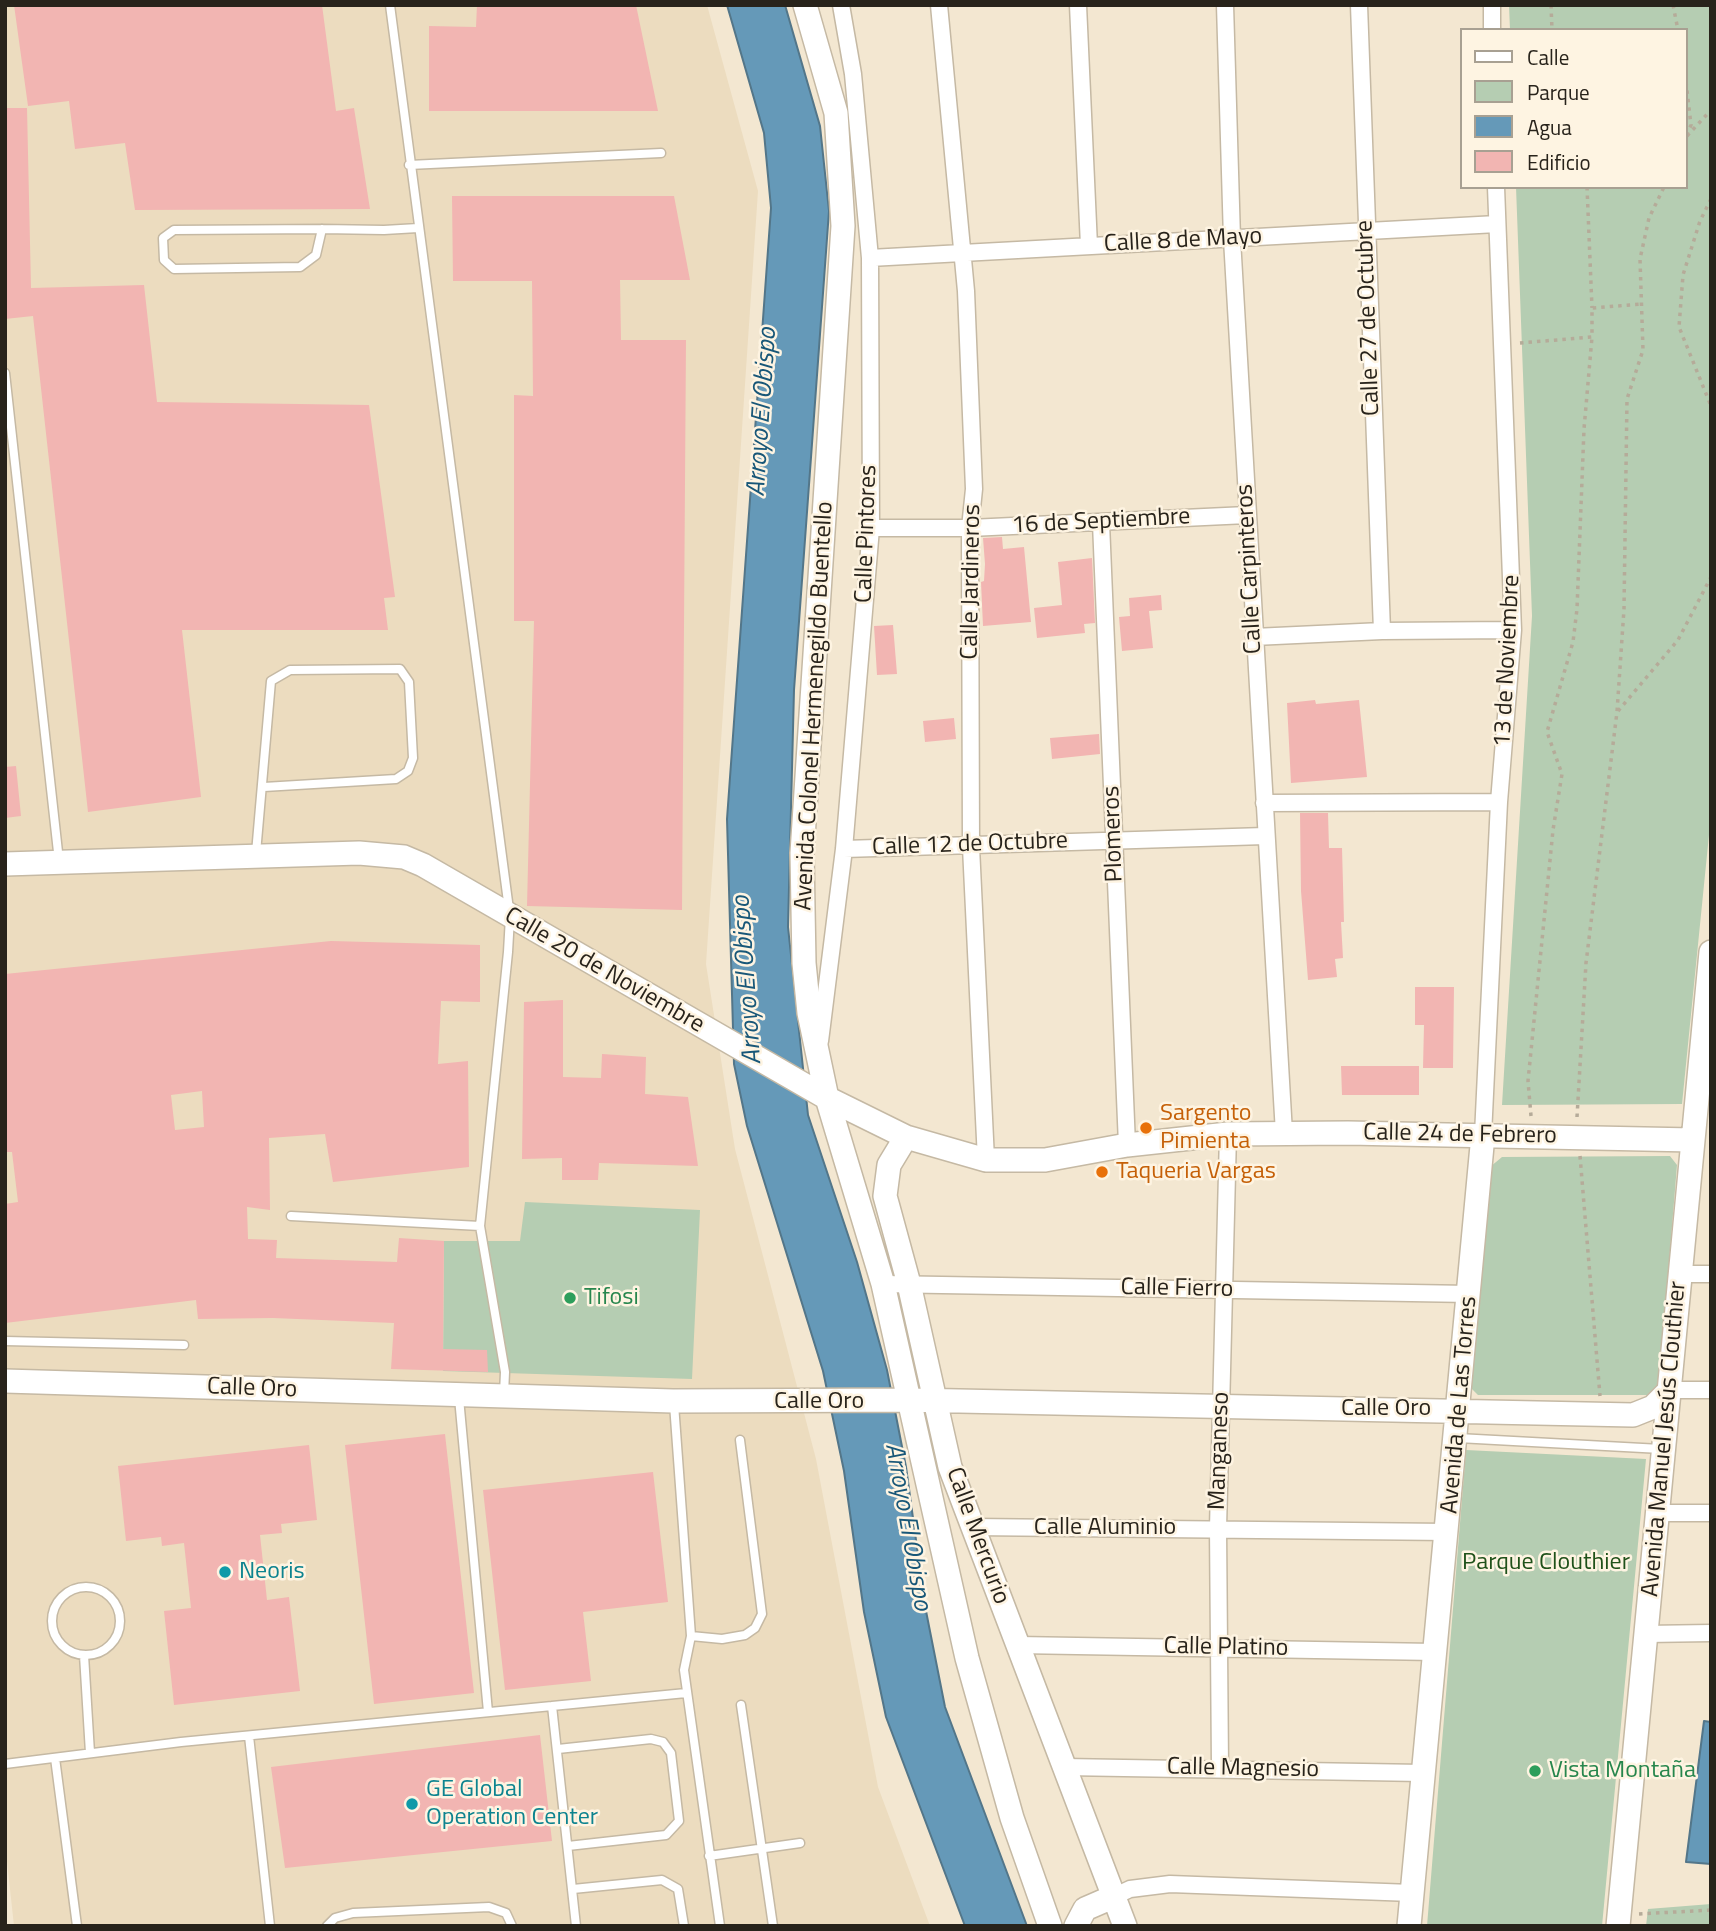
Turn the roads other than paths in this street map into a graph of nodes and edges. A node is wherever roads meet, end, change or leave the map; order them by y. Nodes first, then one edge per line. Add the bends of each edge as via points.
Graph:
1 (390, 5) edge
2 (806, 5) edge
3 (841, 5) edge
4 (939, 5) edge
5 (1078, 5) edge
6 (1225, 5) edge
7 (1359, 5) edge
8 (1492, 5) edge
9 (1493, 28) edge
10 (662, 153) dead end
11 (408, 165) junction
12 (1496, 189) edge
13 (1497, 224) junction
14 (418, 228) junction
15 (322, 229) junction
16 (1366, 231) junction
17 (1232, 239) junction
18 (1089, 246) junction
19 (960, 252) junction
20 (870, 258) junction
21 (5, 373) edge
22 (1247, 515) junction
23 (1101, 523) junction
24 (871, 528) junction
25 (970, 528) junction
26 (1513, 630) junction
27 (1382, 631) junction
28 (1254, 637) junction
29 (264, 787) junction
30 (1499, 802) junction
31 (1264, 803) junction
32 (1265, 836) junction
33 (1115, 839) junction
34 (971, 847) junction
35 (844, 849) junction
36 (256, 856) junction
37 (5, 864) edge
38 (59, 864) junction
39 (510, 917) junction
40 (1711, 952) edge
41 (817, 1061) junction
42 (827, 1098) junction
43 (1284, 1133) junction
44 (1228, 1134) junction
45 (1483, 1135) junction
46 (906, 1137) junction
47 (1705, 1140) edge
48 (1127, 1145) junction
49 (986, 1160) junction
50 (291, 1216) dead end
51 (480, 1226) junction
52 (1711, 1274) edge
53 (1680, 1275) junction
54 (883, 1284) junction
55 (909, 1284) junction
56 (1225, 1290) junction
57 (1470, 1294) junction
58 (5, 1341) edge
59 (184, 1345) dead end
60 (5, 1381) edge
61 (1670, 1390) junction
62 (1711, 1390) edge
63 (458, 1395) junction
64 (504, 1397) junction
65 (673, 1401) junction
66 (904, 1401) junction
67 (935, 1402) junction
68 (1221, 1408) junction
69 (1457, 1410) junction
70 (1633, 1415) junction
71 (1455, 1438) junction
72 (740, 1440) dead end
73 (1662, 1456) junction
74 (950, 1467) junction
75 (927, 1474) junction
76 (1659, 1513) junction
77 (1711, 1513) edge
78 (973, 1527) junction
79 (1217, 1528) junction
80 (1448, 1532) junction
81 (1711, 1633) edge
82 (1646, 1634) junction
83 (691, 1636) junction
84 (1017, 1645) junction
85 (1220, 1647) junction
86 (1435, 1652) junction
87 (84, 1655) junction
88 (686, 1693) junction
89 (741, 1705) dead end
90 (552, 1706) junction
91 (488, 1712) junction
92 (249, 1736) junction
93 (558, 1749) junction
94 (90, 1753) junction
95 (55, 1758) junction
96 (5, 1764) edge
97 (1064, 1766) junction
98 (1220, 1767) junction
99 (1423, 1773) junction
100 (800, 1843) dead end
101 (568, 1846) junction
102 (761, 1850) junction
103 (709, 1856) junction
104 (573, 1889) junction
105 (1412, 1892) junction
106 (1115, 1896) junction
107 (1618, 1920) edge
108 (77, 1926) edge
109 (270, 1926) edge
110 (327, 1926) edge
111 (512, 1926) edge
112 (576, 1926) edge
113 (684, 1926) edge
114 (720, 1926) edge
115 (773, 1926) edge
116 (1050, 1926) edge
117 (1076, 1926) edge
118 (1125, 1926) edge
119 (1409, 1926) edge

1 - 11 lane
2 - 41 street, Avenida Colonel Hermenegildo Buentello via 836,113 844,226 802,852 804,963
3 - 20 street, Calle Pintores via 853,74
4 - 19 street, Calle Jardineros
5 - 18 street
6 - 17 street, Calle Carpinteros
7 - 16 street, Calle 27 de Octubre
8 - 9 street
10 - 11 lane
11 - 14 lane
12 - 13 street, 13 de Noviembre
13 - 16 street, Calle 8 de Mayo
13 - 26 street, 13 de Noviembre
14 - 15 lane
14 - 39 lane
15 - 15 lane via 174,230 163,237 162,248 164,260 174,269 300,267 316,256
16 - 17 street, Calle 8 de Mayo
16 - 27 street, Calle 27 de Octubre
17 - 18 street, Calle 8 de Mayo
17 - 22 street, Calle Carpinteros
18 - 19 street, Calle 8 de Mayo
19 - 20 street, Calle 8 de Mayo
19 - 25 street, Calle Jardineros via 966,291 974,489
20 - 24 street, Calle Pintores
21 - 38 lane
22 - 23 street, 16 de Septiembre
22 - 28 street, Calle Carpinteros
23 - 25 street, 16 de Septiembre
23 - 33 street, Plomeros
24 - 25 street, 16 de Septiembre
24 - 35 street, Calle Pintores
25 - 34 street, Calle Jardineros
26 - 27 street
26 - 30 street, 13 de Noviembre
27 - 28 street
28 - 31 street, Calle Carpinteros
29 - 29 lane via 271,681 290,670 400,669 409,682 413,758 408,771 396,779
29 - 36 lane
30 - 31 street
30 - 45 street, 13 de Noviembre
31 - 32 street, Calle Carpinteros
32 - 33 street, Calle 12 de Octubre
32 - 43 street, Calle Carpinteros
33 - 34 street, Calle 12 de Octubre
33 - 48 street, Plomeros
34 - 35 street, Calle 12 de Octubre
34 - 49 street, Calle Jardineros
35 - 41 street, Calle Pintores
36 - 38 street, Calle 20 de Noviembre
36 - 39 street, Calle 20 de Noviembre via 383,853 404,857
37 - 38 street, Calle 20 de Noviembre
39 - 42 street, Calle 20 de Noviembre
39 - 51 lane
40 - 47 street, Avenida Manuel Jesús Clouthier
41 - 42 street, Avenida Colonel Hermenegildo Buentello
42 - 46 street, Calle 20 de Noviembre
42 - 54 street, Avenida Colonel Hermenegildo Buentello
43 - 44 street, Calle 24 de Febrero
43 - 45 street, Calle 24 de Febrero
44 - 48 street, Calle 20 de Noviembre
44 - 56 street, Manganeso
45 - 47 street, Calle 24 de Febrero
45 - 57 street, Avenida de Las Torres
46 - 49 street, Calle 20 de Noviembre
46 - 55 street, Calle Mercurio via 889,1165 885,1196
47 - 53 street, Avenida Manuel Jesús Clouthier
48 - 49 street, Calle 20 de Noviembre via 1045,1160
50 - 51 lane
51 - 64 lane via 505,1373
52 - 53 street
53 - 61 street, Avenida Manuel Jesús Clouthier
54 - 55 street, Calle Fierro
54 - 66 street, Avenida Colonel Hermenegildo Buentello
55 - 56 street, Calle Fierro
55 - 67 street, Calle Mercurio
56 - 57 street, Calle Fierro
56 - 68 street, Manganeso
57 - 69 street, Avenida de Las Torres
58 - 59 lane
60 - 63 street, Calle Oro
61 - 62 street
61 - 70 street via 1653,1407
61 - 73 street, Avenida Manuel Jesús Clouthier
63 - 64 street, Calle Oro
63 - 91 lane
64 - 65 street, Calle Oro
65 - 66 street, Calle Oro
65 - 83 lane
66 - 67 street, Calle Oro
66 - 75 street, Avenida Colonel Hermenegildo Buentello
67 - 68 street, Calle Oro
67 - 74 street, Calle Mercurio
68 - 69 street, Calle Oro
68 - 79 street, Manganeso
69 - 70 street, Calle Oro
69 - 71 street, Avenida de Las Torres
70 - 73 street via 1655,1428
71 - 73 lane
71 - 80 street, Avenida de Las Torres
72 - 83 lane via 762,1614 755,1628 744,1634 722,1639
73 - 76 street, Avenida Manuel Jesús Clouthier
74 - 75 street
74 - 78 street, Calle Mercurio
75 - 116 street, Avenida Colonel Hermenegildo Buentello via 967,1658 1012,1818
76 - 77 street
76 - 82 street, Avenida Manuel Jesús Clouthier
78 - 79 street, Calle Aluminio
78 - 84 street, Calle Mercurio
79 - 80 street, Calle Aluminio
79 - 85 street, Manganeso
80 - 86 street, Avenida de Las Torres
81 - 82 street
82 - 107 street, Avenida Manuel Jesús Clouthier
83 - 88 lane via 684,1670
84 - 85 street, Calle Platino
84 - 97 street, Calle Mercurio
85 - 86 street, Calle Platino
85 - 98 street, Manganeso
86 - 99 street, Avenida de Las Torres
87 - 87 lane via 105,1650 120,1622 107,1594 87,1586 66,1592 51,1619 52,1630 64,1648
87 - 94 lane
88 - 90 lane
88 - 103 lane
89 - 102 lane
90 - 91 lane
90 - 93 lane
91 - 92 lane
92 - 94 lane
92 - 109 lane
93 - 101 lane
93 - 101 lane via 659,1740 671,1753 679,1821 666,1835
94 - 95 lane
95 - 96 lane
95 - 108 lane
97 - 98 street, Calle Magnesio
97 - 106 street, Calle Mercurio
98 - 99 street, Calle Magnesio
99 - 105 street, Avenida de Las Torres
100 - 102 lane
101 - 104 lane
102 - 103 lane
102 - 115 lane
103 - 114 lane
104 - 112 lane
104 - 113 lane via 662,1880 678,1889
105 - 106 street via 1170,1884 1130,1889
105 - 119 street, Avenida de Las Torres
106 - 117 street via 1085,1909
106 - 118 street, Calle Mercurio
110 - 111 lane via 352,1913 489,1907 506,1913

